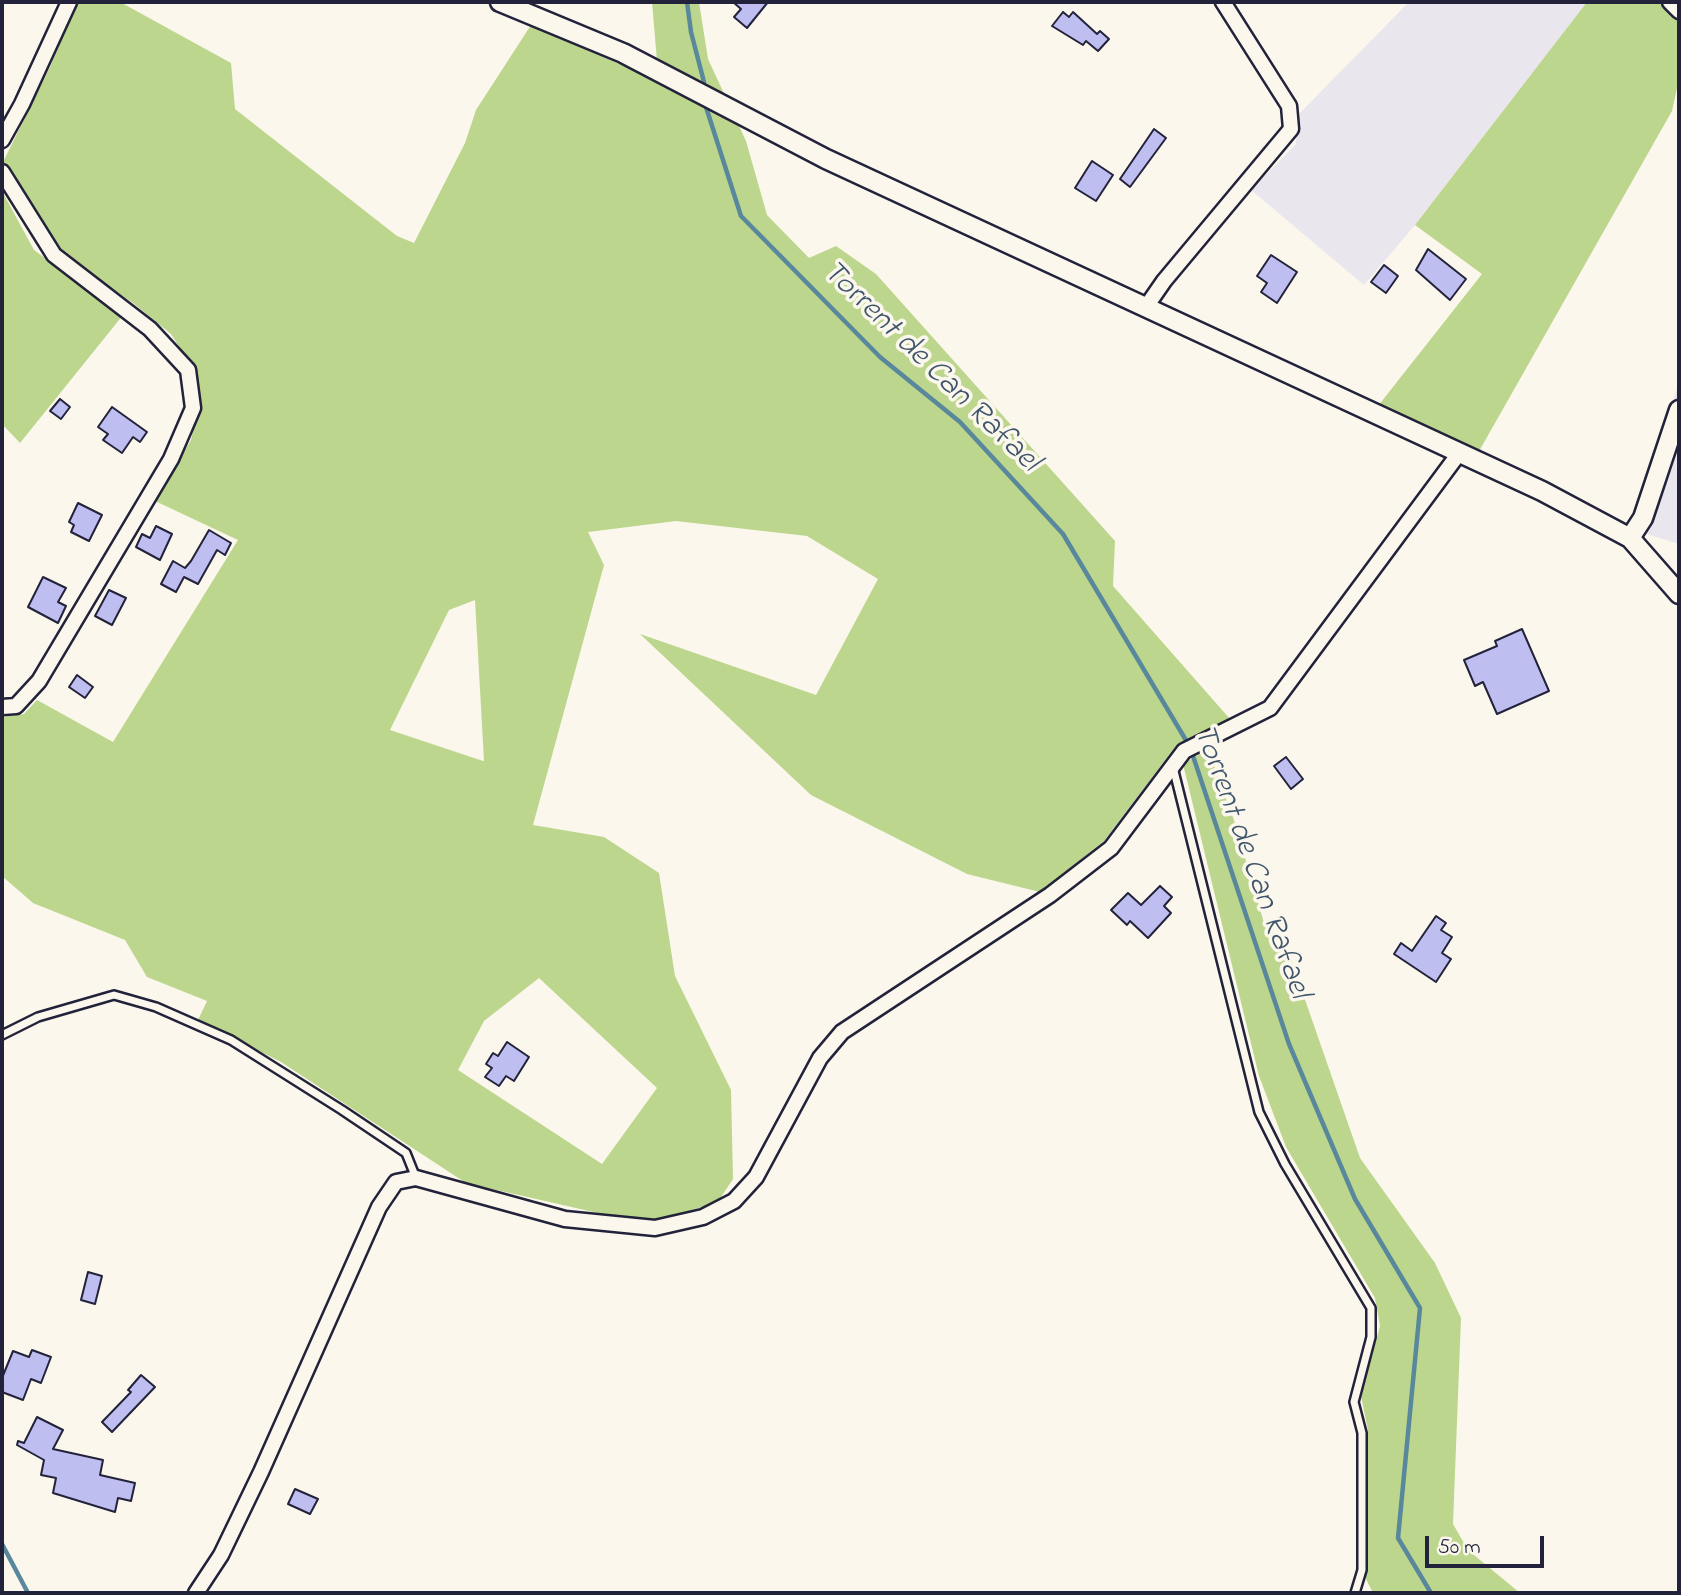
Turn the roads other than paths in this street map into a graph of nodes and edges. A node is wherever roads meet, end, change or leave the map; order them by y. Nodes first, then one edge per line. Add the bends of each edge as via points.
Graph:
1 (69, 2) edge
2 (500, 2) edge
3 (1223, 2) edge
4 (1670, 2) edge
5 (1679, 11) edge
6 (2, 140) edge
7 (2, 172) edge
8 (1146, 307) junction
9 (1679, 410) edge
10 (1460, 452) junction
11 (1630, 538) junction
12 (1679, 594) edge
13 (2, 707) edge
14 (1173, 767) junction
15 (2, 1035) edge
16 (416, 1178) junction
17 (196, 1593) edge
18 (1355, 1593) edge

1 - 6 street
2 - 8 street via 623,53 826,159
3 - 8 street via 1289,106 1291,129
4 - 5 street
7 - 13 street via 54,255 150,329 188,370 193,408 171,458 39,681 16,706
8 - 10 street
9 - 11 street via 1643,518
10 - 11 street
10 - 14 street via 1270,708 1184,751
11 - 12 street
14 - 16 street via 1111,848 1049,895 842,1032 820,1058 756,1177 734,1201 703,1217 655,1228 565,1219
14 - 18 lane via 1259,1112 1371,1308 1371,1337 1354,1402 1362,1433 1363,1570
15 - 16 lane via 50,1013 114,995 156,1007 231,1040 342,1110 406,1153
16 - 17 street via 396,1182 379,1207 261,1472 221,1555

